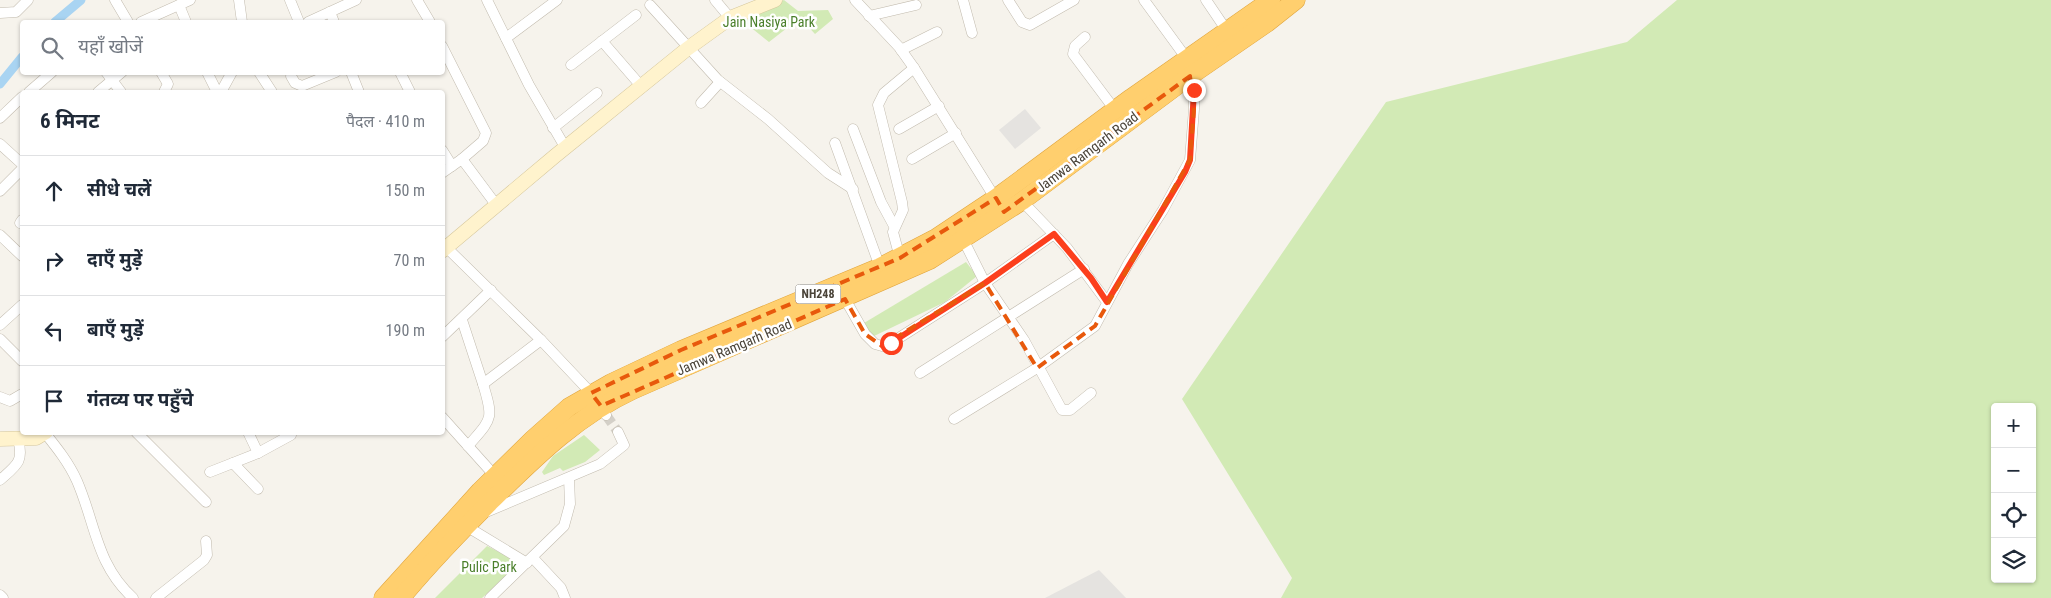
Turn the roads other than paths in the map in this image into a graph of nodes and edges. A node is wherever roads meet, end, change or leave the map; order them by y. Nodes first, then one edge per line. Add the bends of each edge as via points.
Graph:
1 (28, 0) edge
2 (115, 0) edge
3 (190, 0) edge
4 (239, 0) edge
5 (290, 0) edge
6 (356, 0) edge
7 (417, 0) edge
8 (488, 0) edge
9 (557, 0) edge
10 (715, 0) edge
11 (775, 0) edge
12 (855, 0) edge
13 (963, 0) edge
14 (1008, 0) edge
15 (1074, 0) edge
16 (1144, 0) edge
17 (1206, 0) edge
18 (1270, 0) edge
19 (1296, 0) edge
20 (179, 5) junction
21 (650, 5) dead end
22 (916, 5) dead end
23 (330, 12) junction
24 (0, 13) edge
25 (636, 15) dead end
26 (870, 16) junction
27 (730, 18) junction
28 (127, 20) edge
29 (145, 20) edge
30 (185, 20) edge
31 (242, 20) edge
32 (298, 20) edge
33 (312, 20) edge
34 (333, 20) edge
35 (429, 20) edge
36 (1227, 31) junction
37 (937, 32) dead end
38 (972, 33) dead end
39 (1085, 36) dead end
40 (506, 38) junction
41 (602, 40) junction
42 (687, 48) junction
43 (901, 50) junction
44 (445, 52) edge
45 (571, 65) dead end
46 (1188, 67) junction
47 (914, 68) junction
48 (49, 75) edge
49 (163, 75) edge
50 (209, 75) edge
51 (230, 75) edge
52 (261, 75) edge
53 (329, 75) edge
54 (352, 75) edge
55 (402, 75) edge
56 (109, 76) edge
57 (291, 76) dead end
58 (720, 82) junction
59 (641, 86) junction
60 (31, 90) edge
61 (99, 90) edge
62 (120, 90) edge
63 (165, 90) edge
64 (216, 90) edge
65 (218, 90) edge
66 (271, 90) edge
67 (358, 90) edge
68 (409, 90) edge
69 (597, 93) dead end
70 (20, 99) edge
71 (700, 103) dead end
72 (939, 106) junction
73 (1115, 110) junction
74 (0, 118) edge
75 (553, 128) junction
76 (853, 129) dead end
77 (899, 129) dead end
78 (956, 133) junction
79 (835, 142) dead end
80 (0, 144) edge
81 (565, 147) junction
82 (445, 155) edge
83 (462, 159) junction
84 (912, 159) dead end
85 (20, 162) edge
86 (452, 166) junction
87 (20, 171) edge
88 (445, 171) edge
89 (852, 189) junction
90 (0, 192) edge
91 (1022, 201) junction
92 (1000, 205) junction
93 (497, 206) junction
94 (894, 226) junction
95 (1054, 234) junction
96 (0, 235) edge
97 (963, 239) junction
98 (445, 249) edge
99 (20, 254) edge
100 (900, 258) junction
101 (880, 268) junction
102 (1084, 269) junction
103 (985, 283) junction
104 (491, 290) junction
105 (845, 299) junction
106 (1107, 302) junction
107 (20, 307) edge
108 (1008, 317) junction
109 (462, 320) junction
110 (0, 325) edge
111 (445, 334) edge
112 (0, 340) edge
113 (541, 340) junction
114 (20, 359) edge
115 (1037, 368) junction
116 (920, 373) dead end
117 (483, 384) junction
118 (1091, 393) dead end
119 (20, 395) edge
120 (0, 397) edge
121 (600, 405) junction
122 (954, 419) dead end
123 (445, 421) edge
124 (618, 432) tunnel mouth
125 (42, 435) edge
126 (47, 435) edge
127 (139, 435) edge
128 (249, 435) edge
129 (291, 435) dead end
130 (0, 439) edge
131 (18, 439) junction
132 (468, 446) junction
133 (258, 453) junction
134 (233, 463) junction
135 (210, 472) dead end
136 (495, 476) junction
137 (569, 478) junction
138 (0, 480) edge
139 (258, 489) dead end
140 (206, 502) dead end
141 (471, 522) junction
142 (206, 541) dead end
143 (530, 561) junction
144 (0, 595) edge
145 (408, 595) edge
146 (3, 598) edge
147 (133, 598) edge
148 (156, 598) edge
149 (383, 598) edge
150 (490, 598) edge
151 (566, 598) edge

1 - 24 street via 16,12
2 - 28 street
3 - 20 street
4 - 31 street
5 - 32 street
6 - 23 street
7 - 35 street
8 - 40 street
9 - 40 street
10 - 27 street
11 - 27 street
12 - 26 street
13 - 38 street
14 - 15 street via 1022,22 1030,25
16 - 46 street
17 - 36 street
18 - 36 highway, Jamwa Ramgarh Road / NH248
19 - 46 highway, Jamwa Ramgarh Road / NH248 via 1267,23
20 - 29 street
20 - 30 street
21 - 42 street
22 - 26 street
23 - 33 street
23 - 34 street
25 - 41 street
26 - 43 street
27 - 42 street
36 - 46 highway, Jamwa Ramgarh Road / NH248
37 - 43 street
39 - 73 street via 1075,46 1073,54
40 - 75 street
41 - 45 street
41 - 59 street
42 - 58 street
42 - 59 street
43 - 47 street
44 - 83 street via 486,133
46 - 73 highway, Jamwa Ramgarh Road / NH248
46 - 91 highway, Jamwa Ramgarh Road / NH248
46 - 106 street via 1194,90 1190,160
47 - 72 street
47 - 94 street via 884,93 878,105 903,210
48 - 60 street
49 - 63 street via 168,84
50 - 64 street
51 - 65 street
52 - 66 street
53 - 57 street via 302,86
54 - 67 street
55 - 68 street
56 - 61 street
56 - 62 street
58 - 71 street
58 - 89 street
59 - 81 street
69 - 75 street
70 - 74 street
72 - 77 street
72 - 78 street
73 - 92 highway, Jamwa Ramgarh Road / NH248
75 - 81 street
76 - 94 street via 881,202
78 - 84 street
78 - 92 street
79 - 89 street
80 - 85 street
81 - 93 street
82 - 86 street
83 - 86 street
83 - 93 street
86 - 88 street
87 - 90 street
89 - 101 street
91 - 92 highway, Jamwa Ramgarh Road / NH248
91 - 95 street
92 - 97 highway, Jamwa Ramgarh Road / NH248
92 - 100 highway, Jamwa Ramgarh Road / NH248
93 - 98 street
94 - 100 street
95 - 102 street
95 - 103 street
96 - 99 street
97 - 103 street
97 - 105 highway, Jamwa Ramgarh Road / NH248 via 906,272
98 - 104 street
100 - 101 highway, Jamwa Ramgarh Road / NH248
101 - 121 highway, Jamwa Ramgarh Road / NH248 via 681,350
102 - 106 street
102 - 108 street
103 - 105 street via 882,346 865,334
103 - 108 street
104 - 109 street
104 - 113 street
105 - 121 highway, Jamwa Ramgarh Road / NH248
106 - 115 street via 1096,326
107 - 110 street
108 - 115 street via 1024,340
108 - 116 street
109 - 111 street
109 - 117 street
112 - 114 street
113 - 117 street
113 - 121 street
115 - 118 street via 1062,410 1070,410
115 - 122 street
117 - 132 street via 490,417
119 - 120 street via 10,401
121 - 136 highway, Jamwa Ramgarh Road / NH248 via 555,419
121 - 141 highway, Jamwa Ramgarh Road / NH248 via 558,437
123 - 132 street
124 - 137 street via 624,445 600,464
125 - 131 street
126 - 147 street via 77,481 107,568
127 - 140 street
128 - 133 street
129 - 133 street
130 - 131 street
131 - 138 street via 20,460
132 - 136 street
133 - 134 street
134 - 135 street
134 - 139 street
136 - 149 highway, Jamwa Ramgarh Road / NH248
137 - 141 street
137 - 143 street via 568,517 558,533
141 - 143 street
141 - 145 highway, Jamwa Ramgarh Road / NH248
142 - 148 street via 204,560
143 - 150 street
143 - 151 street via 561,588
144 - 146 street

